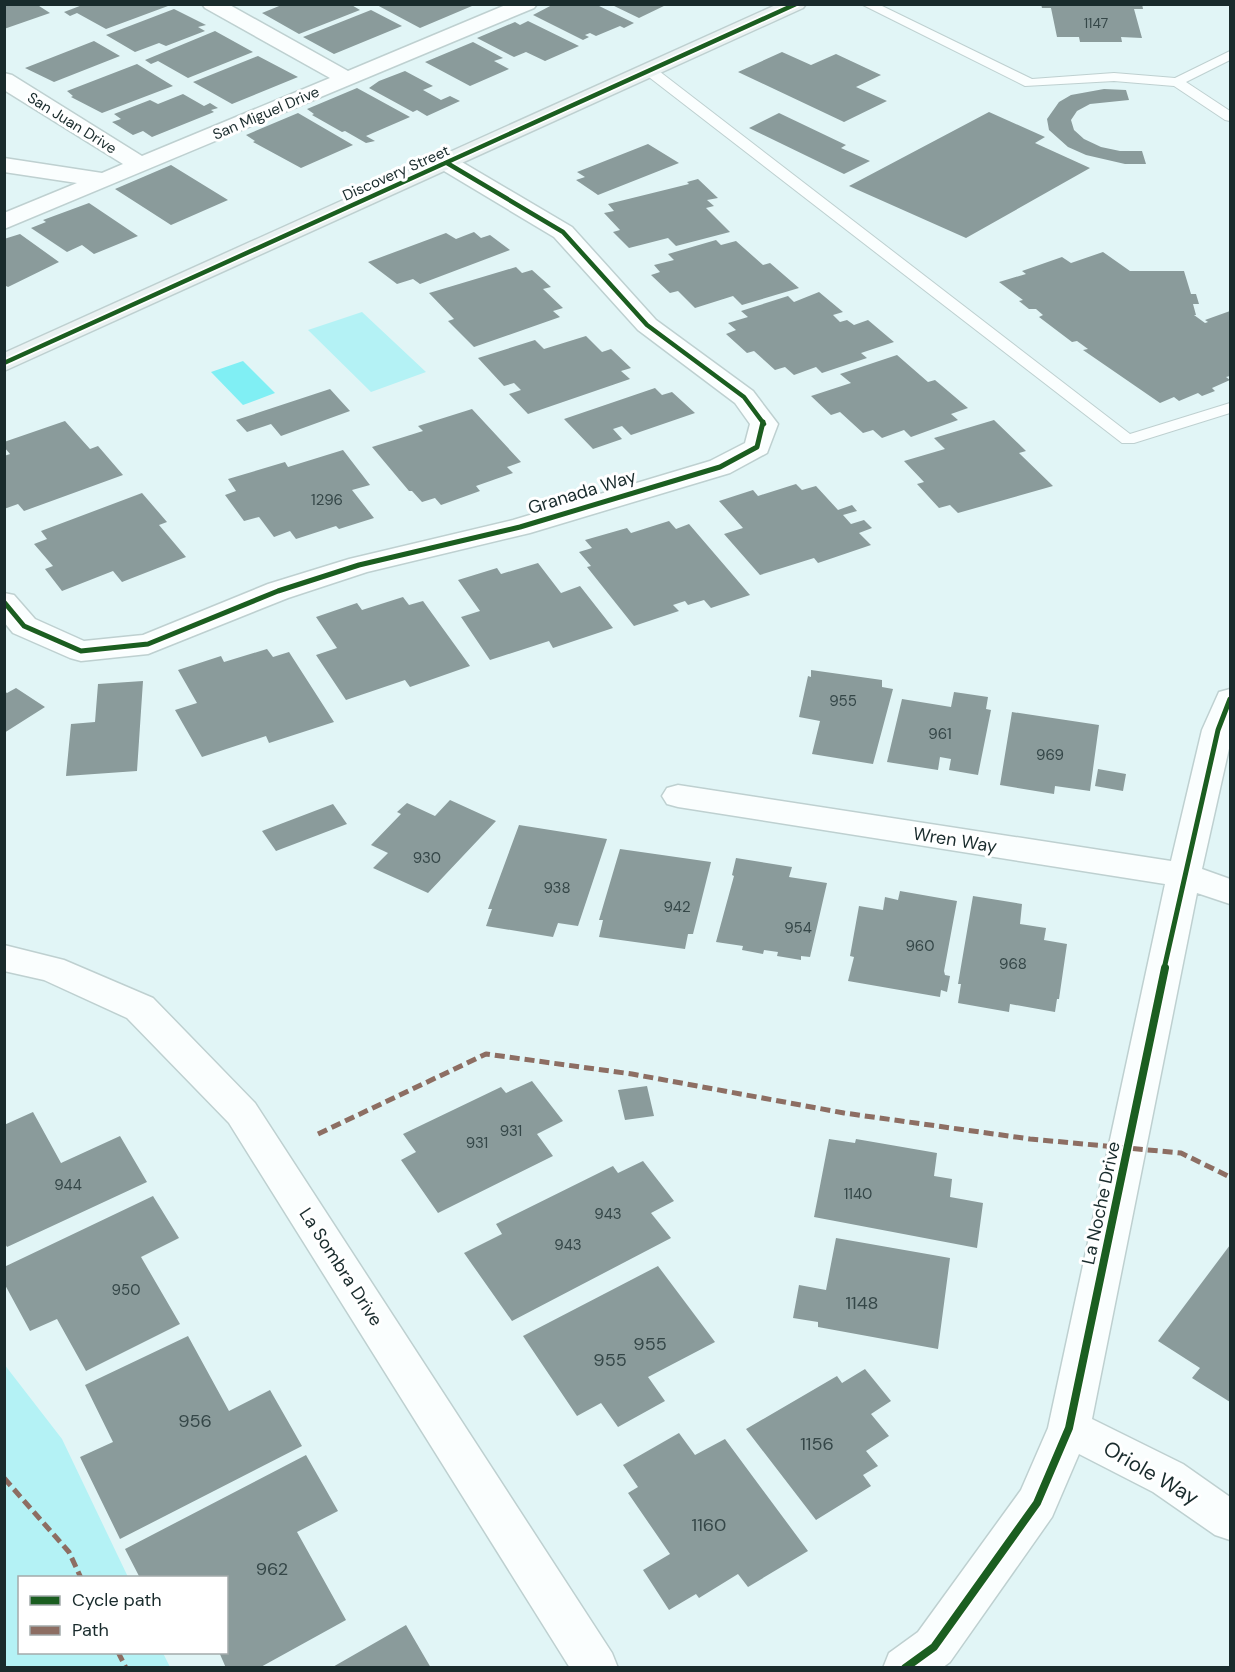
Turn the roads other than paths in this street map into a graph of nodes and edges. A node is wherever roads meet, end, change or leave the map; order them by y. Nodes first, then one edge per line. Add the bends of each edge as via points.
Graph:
1 (212, 4) edge
2 (527, 4) edge
3 (796, 4) edge
4 (867, 4) edge
5 (1230, 55) edge
6 (650, 71) junction
7 (347, 79) junction
8 (4, 80) edge
9 (1177, 82) junction
10 (1230, 117) edge
11 (447, 163) junction
12 (4, 165) edge
13 (140, 165) junction
14 (103, 180) junction
15 (4, 222) edge
16 (4, 363) edge
17 (1230, 408) edge
18 (4, 602) edge
19 (1230, 699) edge
20 (678, 796) dead end
21 (1184, 875) junction
22 (1230, 892) edge
23 (4, 958) edge
24 (1069, 1428) junction
25 (1230, 1521) edge
26 (596, 1668) edge
27 (905, 1668) edge

1 - 7 street
2 - 7 street, San Miguel Drive
3 - 6 main road, Discovery Street
4 - 9 lane via 1030,83 1114,77
5 - 9 lane
6 - 11 main road, Discovery Street
6 - 17 lane via 1128,440
7 - 13 street, San Miguel Drive
8 - 13 street, San Juan Drive
9 - 10 lane
11 - 16 main road, Discovery Street
11 - 18 street, Granada Way via 563,232 647,325 744,397 764,424 758,447 720,467 542,520 359,565 278,591 148,644 81,651 24,626
12 - 14 street, San Juan Drive
13 - 14 street, San Miguel Drive
14 - 15 street, San Miguel Drive
19 - 21 street, La Noche Drive via 1218,730
20 - 21 street, Wren Way
21 - 22 street, Wren Way
21 - 24 street, La Noche Drive
23 - 26 street, La Sombra Drive via 52,969 140,1008 242,1113
24 - 25 street, Oriole Way via 1168,1478
24 - 27 street, La Noche Drive via 1037,1503 934,1647

